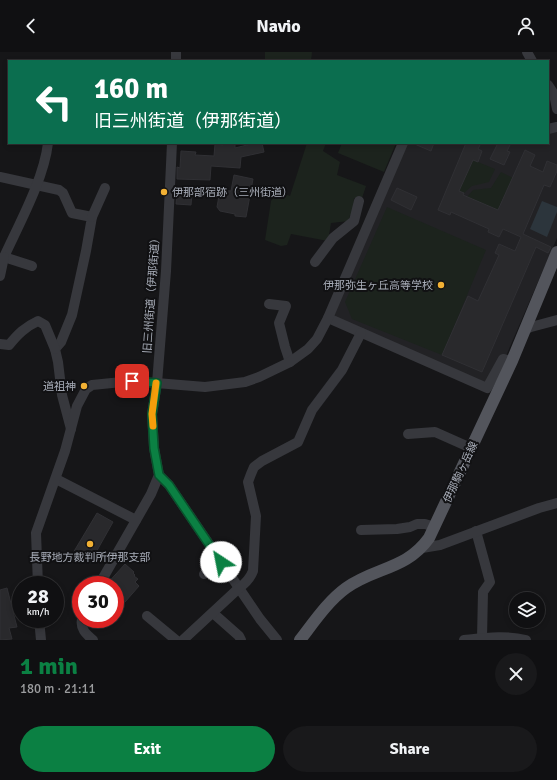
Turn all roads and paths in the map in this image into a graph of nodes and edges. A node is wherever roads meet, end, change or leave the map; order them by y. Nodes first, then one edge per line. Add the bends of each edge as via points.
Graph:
1 (549, 86) edge
2 (557, 110) edge
3 (48, 144) edge
4 (172, 144) edge
5 (403, 144) edge
6 (0, 177) edge
7 (36, 185) junction
8 (105, 188) dead end
9 (360, 201) dead end
10 (92, 217) junction
11 (557, 252) edge
12 (4, 257) junction
13 (315, 262) dead end
14 (32, 266) dead end
15 (0, 276) edge
16 (269, 304) dead end
17 (328, 318) junction
18 (557, 320) edge
19 (524, 330) junction
20 (361, 333) junction
21 (0, 344) edge
22 (55, 349) junction
23 (512, 361) junction
24 (290, 362) junction
25 (157, 383) junction
26 (71, 429) junction
27 (408, 434) dead end
28 (471, 448) junction
29 (159, 475) junction
30 (56, 479) junction
31 (557, 503) edge
32 (136, 520) junction
33 (435, 527) junction
34 (361, 530) dead end
35 (476, 531) junction
36 (422, 548) junction
37 (221, 562) junction
38 (204, 574) dead end
39 (38, 576) edge
40 (104, 576) edge
41 (239, 588) junction
42 (213, 613) junction
43 (147, 616) dead end
44 (40, 628) edge
45 (82, 628) edge
46 (478, 639) edge
47 (41, 640) edge
48 (93, 640) edge
49 (176, 640) edge
50 (183, 640) edge
51 (241, 640) edge
52 (277, 640) edge
53 (300, 640) edge
54 (464, 640) edge
55 (526, 640) edge

1 - 2 street via 554,94
3 - 7 street
4 - 25 street, 旧三州街道（伊那街道）
5 - 17 street
6 - 7 street
7 - 10 street via 59,190 63,193 72,213
7 - 12 street
8 - 10 street
9 - 13 street via 354,221 333,238
10 - 22 street via 72,315 61,342
11 - 19 main road, 伊那駒ヶ岳線
12 - 14 street
12 - 15 street
16 - 24 street via 286,306 279,323
17 - 20 street
17 - 24 street via 317,339
18 - 19 street
19 - 23 main road, 伊那駒ヶ岳線
20 - 23 street via 487,388 503,359
20 - 41 street via 342,370 312,410 298,442 254,467 248,482 256,516 254,571 247,582
21 - 22 street via 9,344 19,332 38,321 45,325
22 - 26 street via 62,395
23 - 28 main road, 伊那駒ヶ岳線
24 - 25 street via 260,377 238,383 205,387
25 - 26 street via 132,381 92,385 86,389 77,406
25 - 29 street, 旧三州街道（伊那街道） via 152,414
26 - 30 street
27 - 28 street via 435,432
28 - 33 main road, 伊那駒ヶ岳線
29 - 32 street
29 - 37 street via 169,485
30 - 32 street
30 - 39 street via 36,533
31 - 35 street
32 - 40 street
33 - 34 street via 417,524 397,529
33 - 36 main road, 伊那駒ヶ岳線
35 - 36 street via 440,545
35 - 46 street via 490,582 483,592
36 - 53 main road, 伊那駒ヶ岳線 via 404,561 347,587 336,596
37 - 38 street
37 - 41 street
41 - 42 street
41 - 52 street
42 - 50 street
42 - 51 street
43 - 49 street
44 - 47 street
45 - 48 street
46 - 54 street
46 - 55 street via 515,637

